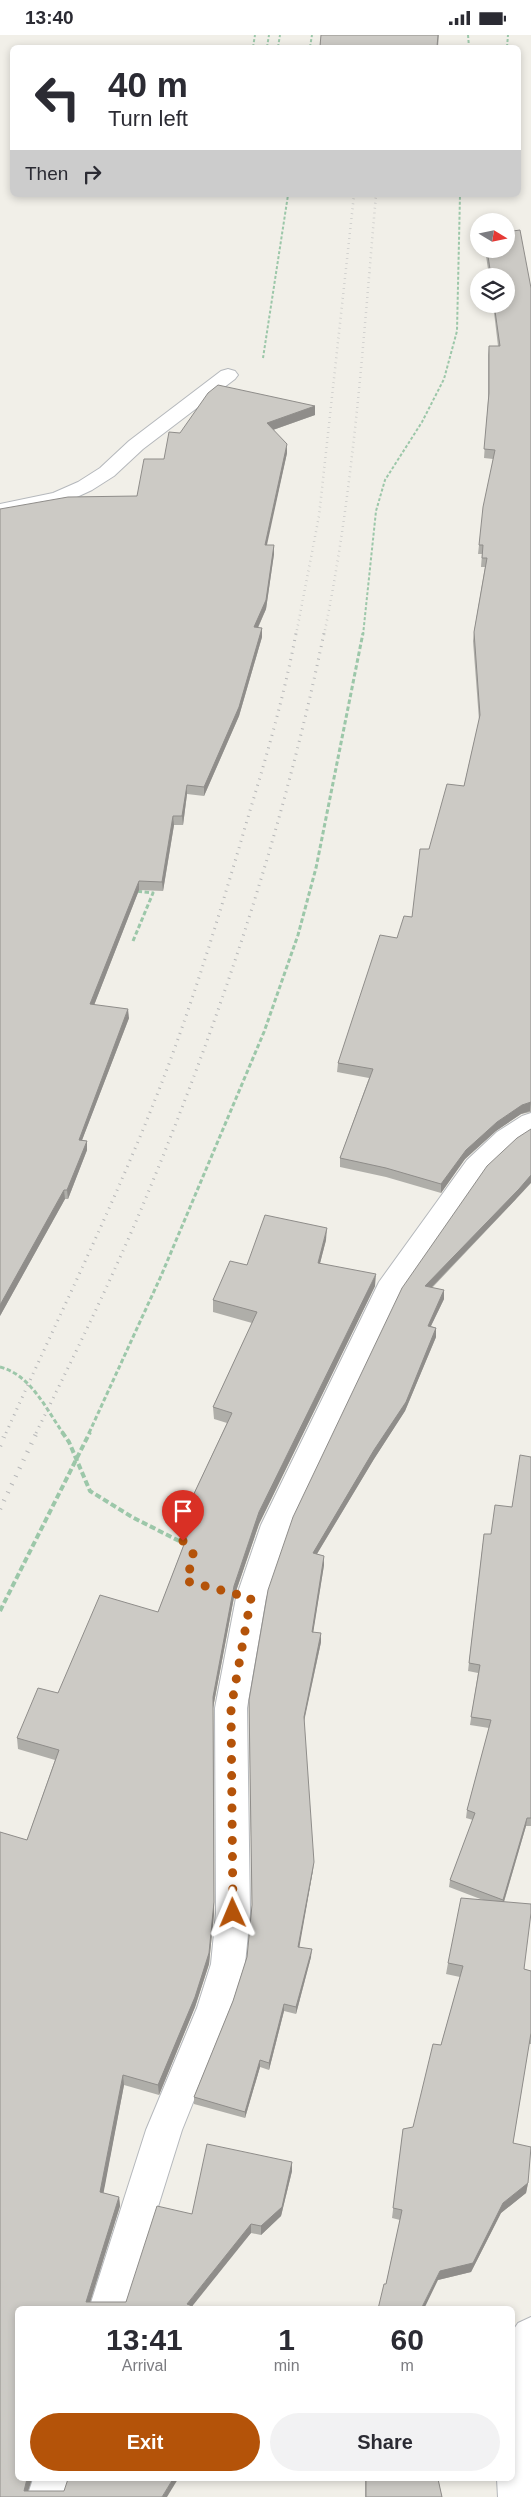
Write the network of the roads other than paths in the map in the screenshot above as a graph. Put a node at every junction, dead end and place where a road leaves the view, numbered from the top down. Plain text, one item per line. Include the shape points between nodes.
1 (228, 375) dead end
2 (0, 510) edge
3 (531, 1123) edge
4 (108, 2306) edge
5 (531, 2336) edge
6 (515, 2363) edge
7 (515, 2460) edge
8 (51, 2481) edge
9 (46, 2497) edge
10 (517, 2497) edge

1 - 2 street via 85,486 59,498
3 - 4 street via 506,1139 476,1167 389,1290 276,1525 251,1598 231,1708 233,1913 228,1964 214,2008 164,2130
5 - 6 street
7 - 10 street
8 - 9 street

